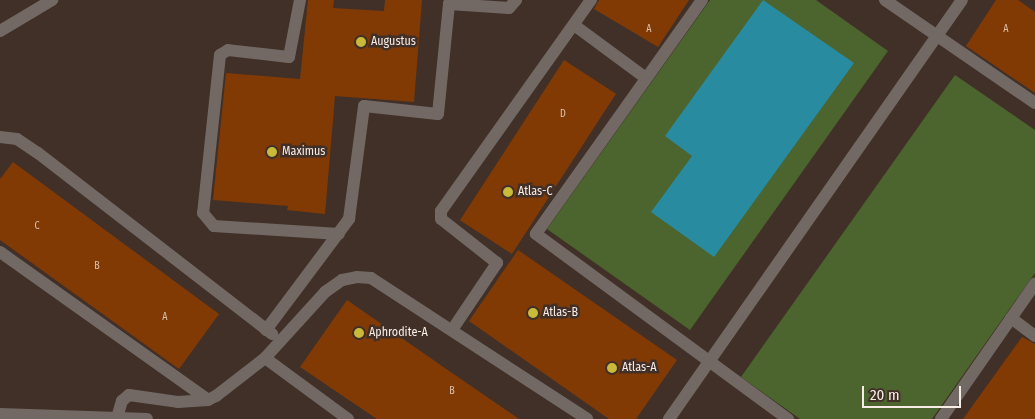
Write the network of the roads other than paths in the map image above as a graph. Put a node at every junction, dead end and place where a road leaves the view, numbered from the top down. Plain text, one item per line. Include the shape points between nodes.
1 (52, 0) edge
2 (300, 0) edge
3 (516, 0) edge
4 (591, 0) edge
5 (702, 0) edge
6 (885, 0) edge
7 (962, 0) edge
8 (574, 25) junction
9 (0, 31) edge
10 (937, 36) junction
11 (646, 78) junction
12 (1035, 103) edge
13 (0, 136) edge
14 (339, 234) junction
15 (0, 252) edge
16 (1035, 284) edge
17 (1011, 318) junction
18 (266, 330) junction
19 (452, 330) junction
20 (1035, 336) edge
21 (280, 341) junction
22 (265, 358) junction
23 (710, 362) junction
24 (208, 400) junction
25 (0, 414) edge
26 (117, 418) junction
27 (147, 419) edge
28 (348, 419) edge
29 (587, 419) edge
30 (669, 419) edge
31 (788, 419) edge
32 (940, 419) edge

1 - 9 street
2 - 14 street via 289,57 228,50 220,56 203,213 214,226
3 - 14 street via 509,8 449,4 438,114 364,106 349,219
4 - 8 street
5 - 11 street
6 - 10 street
7 - 10 street
8 - 11 street
8 - 19 street via 441,211 441,219 497,263
10 - 12 street
10 - 23 street
11 - 23 street via 536,234
13 - 18 street via 17,139 38,153
14 - 18 street
15 - 24 street
16 - 17 street
17 - 20 street
17 - 32 street
18 - 21 street
19 - 21 street via 371,278 356,277 342,280 325,292
19 - 29 street
21 - 22 street
22 - 24 street
22 - 28 street
23 - 30 street
23 - 31 street
24 - 26 street via 178,402 128,395 122,401
25 - 26 street
26 - 27 street

